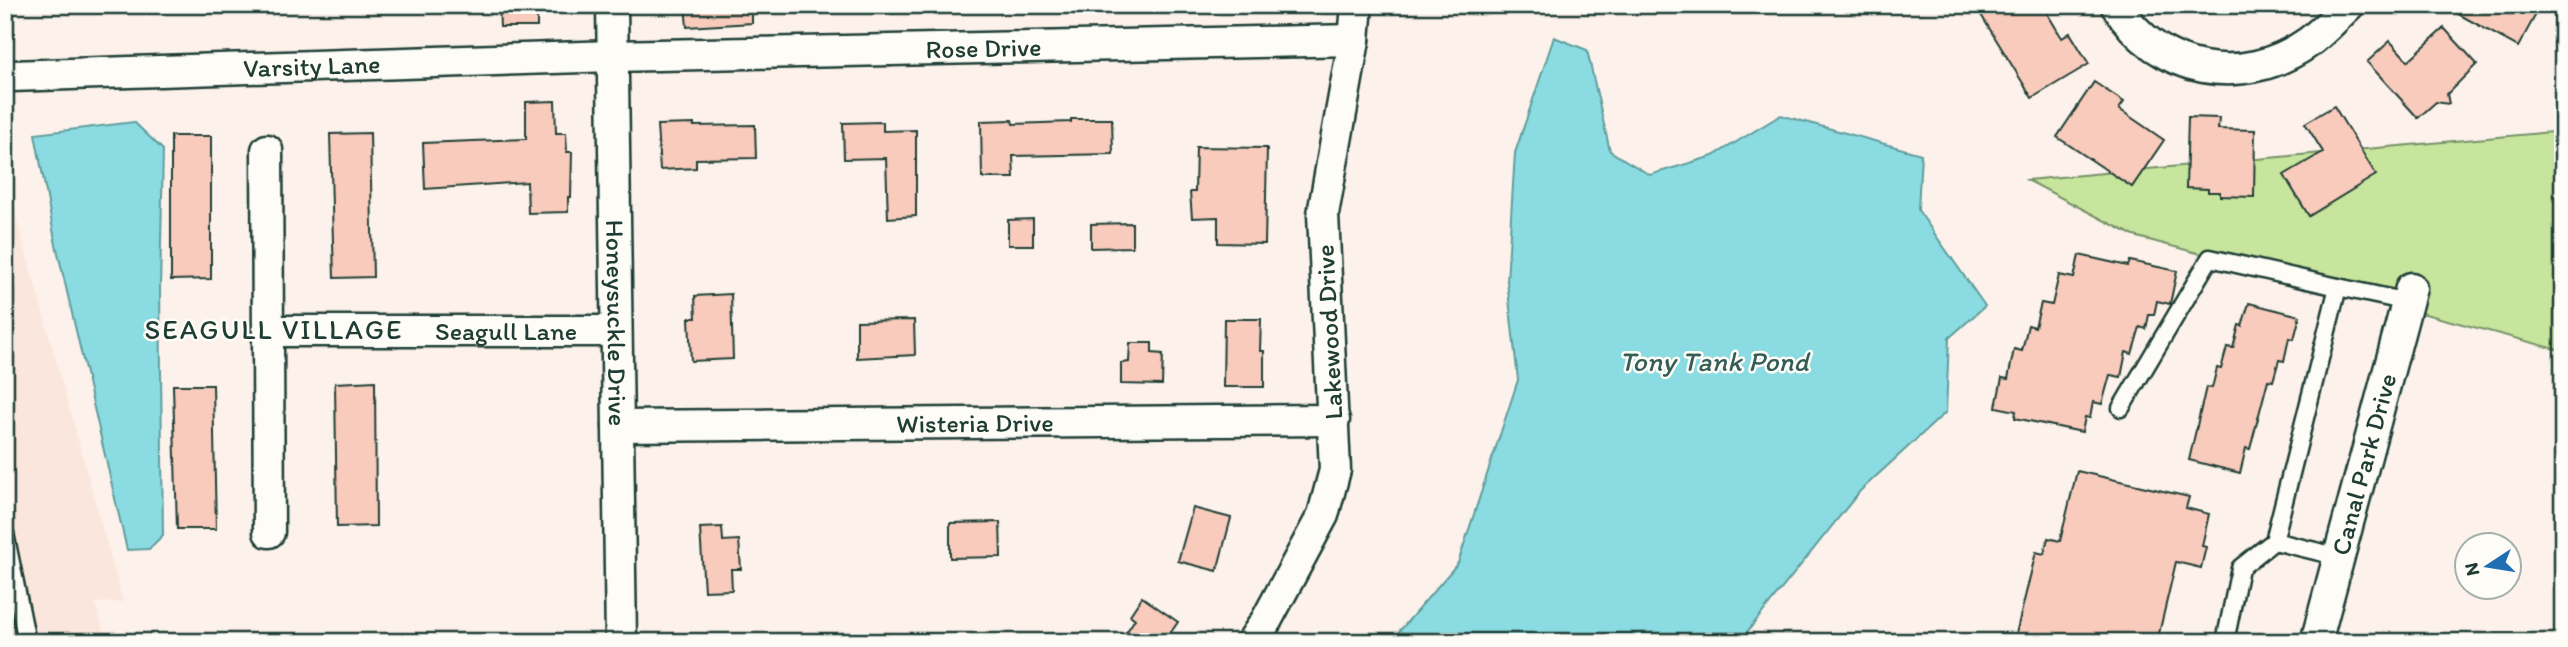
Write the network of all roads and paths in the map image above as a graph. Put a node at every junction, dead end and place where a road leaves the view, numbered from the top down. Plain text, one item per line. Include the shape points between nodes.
1 (611, 5) edge
2 (1357, 5) edge
3 (2116, 5) edge
4 (2349, 5) edge
5 (1354, 40) junction
6 (613, 56) junction
7 (10, 76) dead end
8 (267, 150) dead end
9 (2338, 287) junction
10 (2409, 295) joint
11 (268, 331) junction
12 (616, 331) junction
13 (2121, 408) dead end
14 (1334, 420) junction
15 (618, 426) junction
16 (269, 532) dead end
17 (5, 533) edge
18 (2274, 541) junction
19 (2340, 557) junction
20 (27, 642) edge
21 (621, 642) edge
22 (1252, 642) edge
23 (2225, 642) edge
24 (2316, 642) edge

1 - 6 street, Honeysuckle Drive
2 - 5 street, Lakewood Drive
3 - 4 street via 2134,30 2159,51 2210,69 2261,64 2285,55 2309,42
5 - 6 street, Rose Drive
5 - 14 street, Lakewood Drive via 1323,214
6 - 7 street, Varsity Lane
6 - 12 street, Honeysuckle Drive
8 - 11 street
9 - 10 lane
9 - 13 lane via 2210,258
9 - 18 lane
10 - 19 street, Canal Park Drive
11 - 12 street, Seagull Lane
11 - 16 street
12 - 15 street, Honeysuckle Drive
14 - 15 street, Wisteria Drive
14 - 22 street, Lakewood Drive via 1335,470 1323,515
15 - 21 street, Honeysuckle Drive
17 - 20 lane
18 - 19 lane
18 - 23 lane via 2240,568
19 - 24 street, Canal Park Drive

